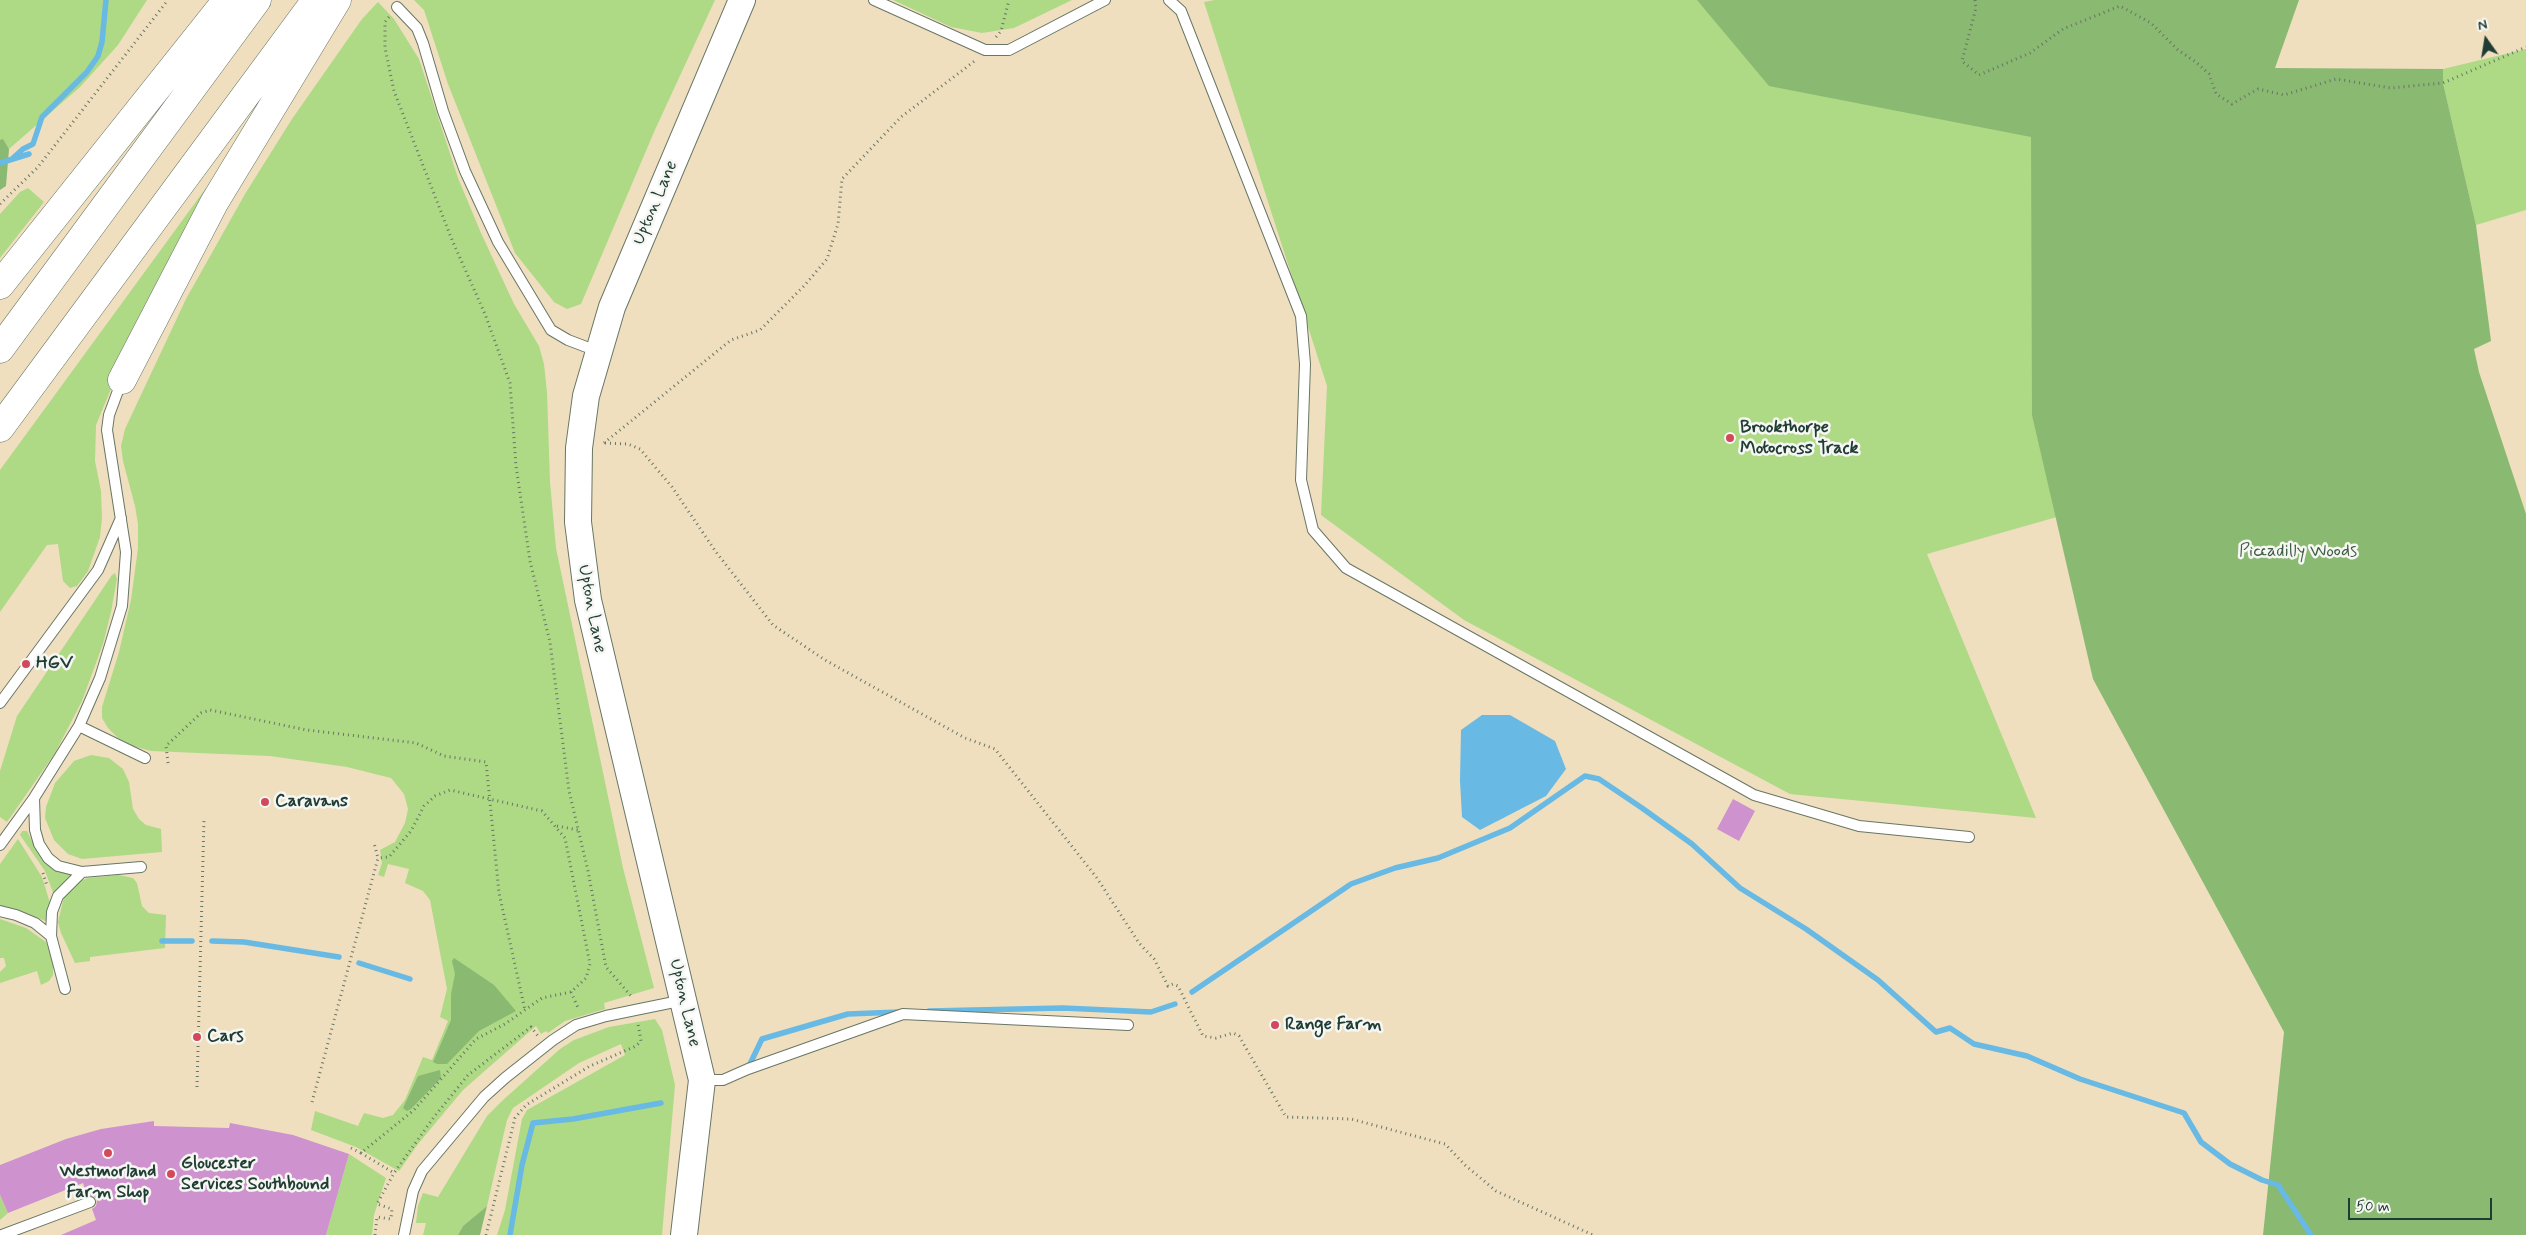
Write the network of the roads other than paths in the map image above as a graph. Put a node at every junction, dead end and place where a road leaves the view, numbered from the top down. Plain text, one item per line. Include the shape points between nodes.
1 (227, 0) edge
2 (257, 0) edge
3 (316, 0) edge
4 (337, 0) edge
5 (742, 0) edge
6 (874, 0) edge
7 (1105, 0) edge
8 (1169, 0) edge
9 (397, 7) road end
10 (0, 285) edge
11 (0, 349) edge
12 (598, 351) junction
13 (122, 380) joint
14 (0, 428) edge
15 (121, 518) junction
16 (0, 703) edge
17 (79, 726) junction
18 (145, 758) dead end
19 (34, 798) junction
20 (1970, 837) dead end
21 (0, 846) edge
22 (141, 867) dead end
23 (82, 872) junction
24 (0, 911) edge
25 (51, 936) junction
26 (65, 989) dead end
27 (685, 1000) junction
28 (1128, 1025) dead end
29 (702, 1080) junction
30 (90, 1202) dead end
31 (2, 1235) edge
32 (404, 1235) edge
33 (684, 1235) edge

1 - 10 highway
2 - 11 highway
3 - 14 highway
4 - 13 highway via 214,203
5 - 12 street, Upton Lane via 612,307
6 - 7 lane via 985,50 1009,50
8 - 20 lane via 1181,11 1301,316 1305,364 1301,480 1314,530 1346,568 1754,795 1858,826
9 - 12 lane via 417,28 465,172 498,242 551,330
12 - 27 street, Upton Lane via 586,396 578,448 578,522 588,600
13 - 15 lane via 107,430
15 - 16 lane via 98,570
15 - 17 lane via 126,552 122,606 100,678
17 - 18 lane
17 - 19 lane
19 - 21 lane
19 - 23 lane via 35,830 48,858 58,866
22 - 23 lane
23 - 25 lane via 58,896 52,912
24 - 25 lane via 35,923
25 - 26 lane
27 - 29 street, Upton Lane
27 - 32 lane via 584,1022 560,1035 505,1078 422,1171 413,1191
28 - 29 lane via 903,1014 723,1080
29 - 33 street, Upton Lane
30 - 31 lane

